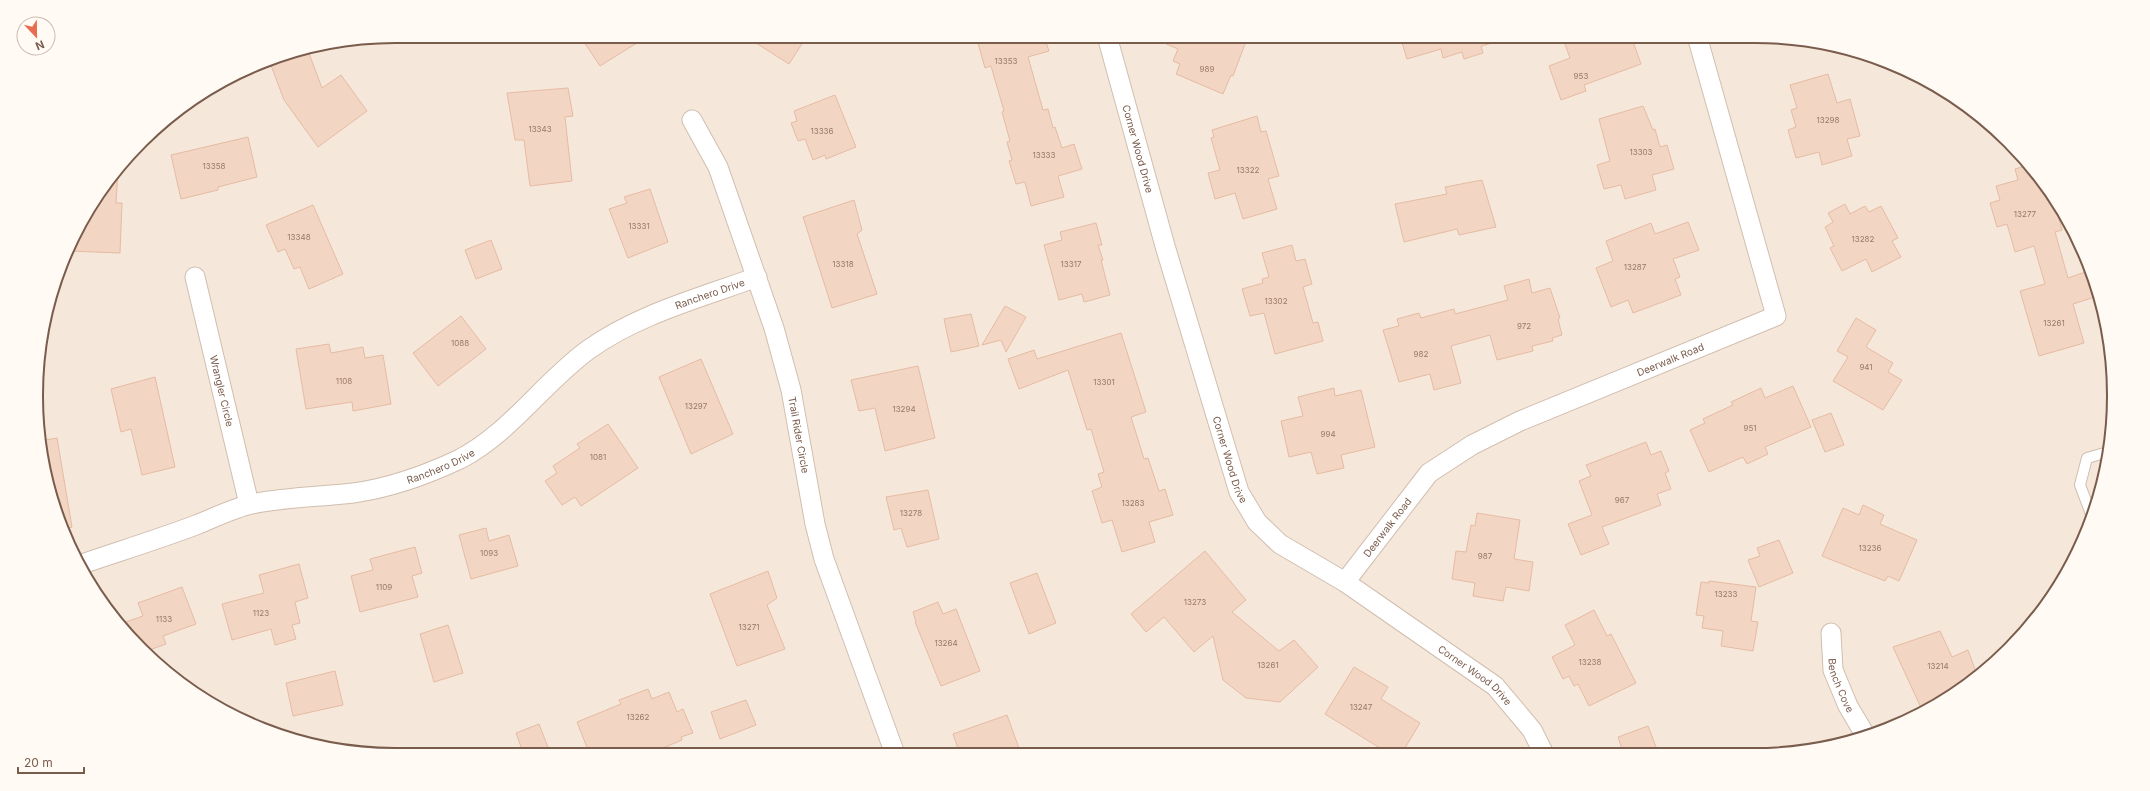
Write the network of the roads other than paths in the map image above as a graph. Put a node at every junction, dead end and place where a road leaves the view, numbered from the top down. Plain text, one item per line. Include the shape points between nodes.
1 (1109, 43) edge
2 (1699, 43) edge
3 (692, 120) dead end
4 (195, 277) dead end
5 (757, 277) junction
6 (2102, 454) edge
7 (249, 504) junction
8 (2089, 507) edge
9 (85, 563) edge
10 (1345, 582) junction
11 (1831, 633) dead end
12 (1863, 731) edge
13 (893, 748) edge
14 (1541, 748) edge

1 - 10 street, Corner Wood Drive via 1165,246 1239,492 1257,522 1280,544
2 - 10 street, Deerwalk Road via 1776,316 1520,421 1472,445 1429,473
3 - 5 street, Trail Rider Circle via 718,167
4 - 7 street, Wrangler Circle
5 - 7 street, Ranchero Drive via 661,311 627,327 589,350 558,375 494,436 462,458 428,474 354,492
5 - 13 street, Trail Rider Circle via 791,390 815,524 824,559
6 - 8 lane via 2087,458 2080,485
7 - 9 street, Ranchero Drive via 195,526
10 - 14 street, Corner Wood Drive via 1495,686 1532,730
11 - 12 street, Bench Cove via 1833,670 1848,706

